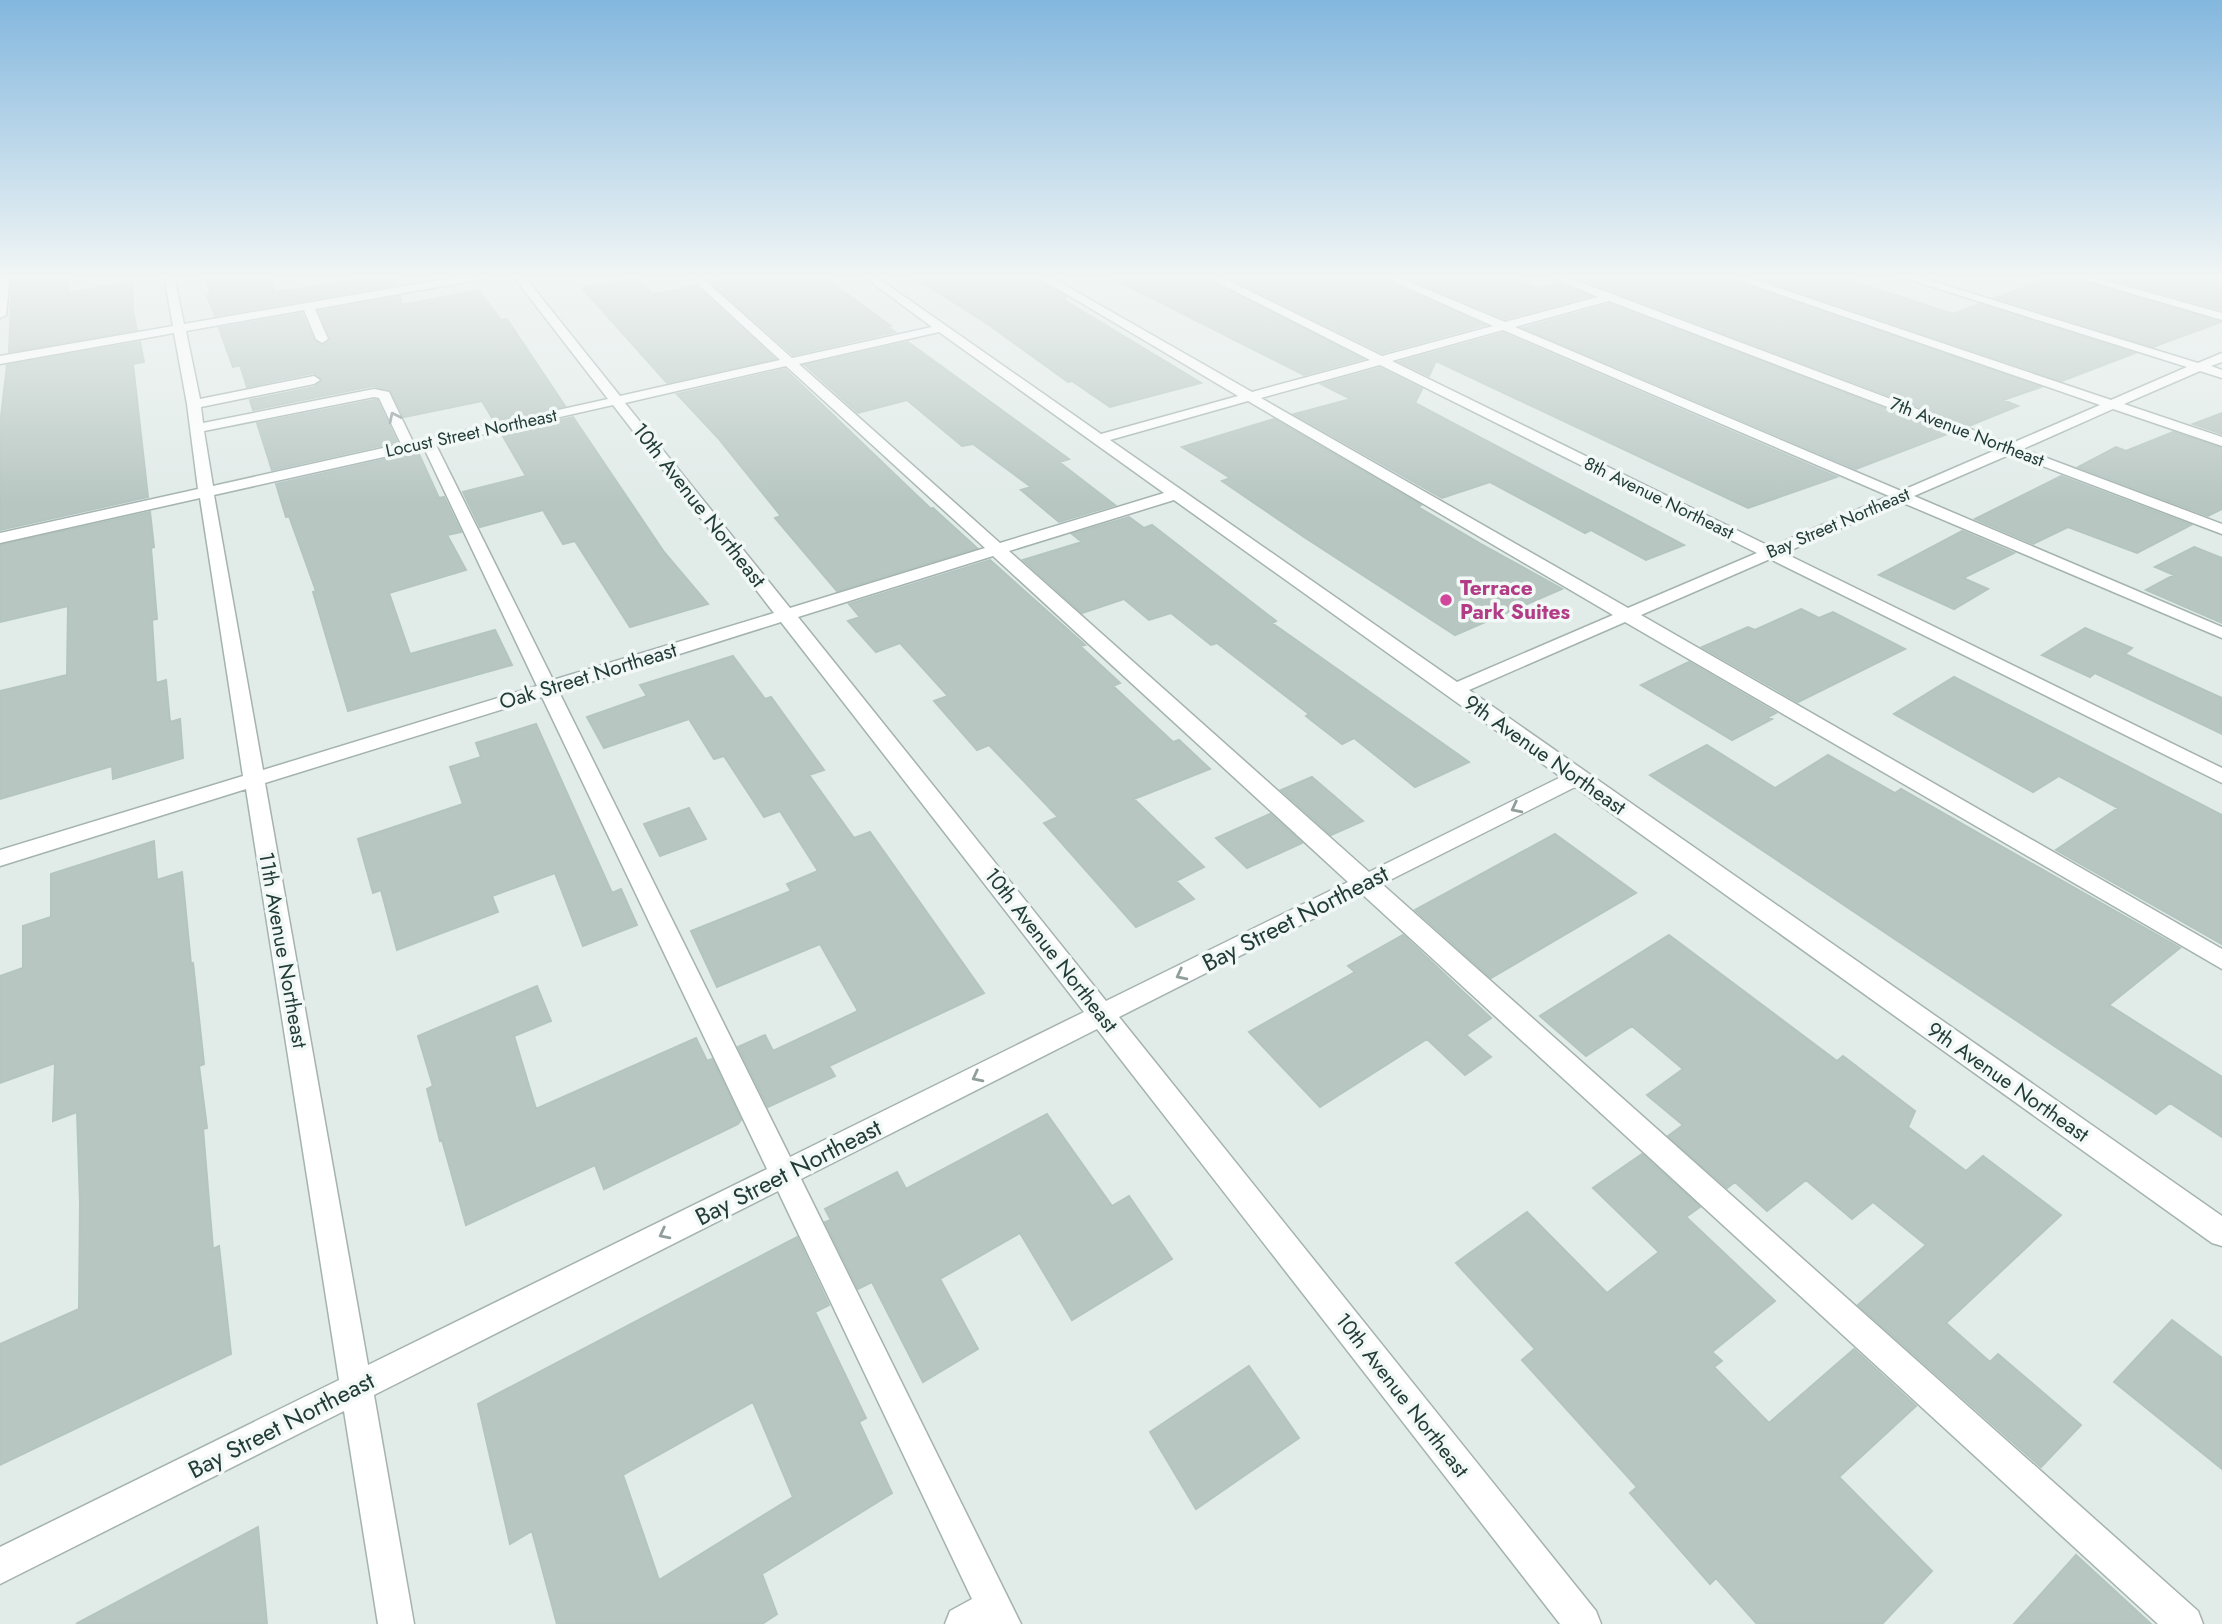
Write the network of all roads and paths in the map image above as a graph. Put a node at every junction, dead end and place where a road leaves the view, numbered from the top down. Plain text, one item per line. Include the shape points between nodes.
1 (47, 352) edge
2 (183, 352) edge
3 (577, 352) edge
4 (779, 352) edge
5 (836, 352) edge
6 (975, 352) edge
7 (1172, 352) edge
8 (1364, 352) edge
9 (1410, 352) edge
10 (1563, 352) edge
11 (1754, 352) edge
12 (1957, 352) edge
13 (2150, 352) edge
14 (2222, 357) edge
15 (0, 360) edge
16 (1381, 360) junction
17 (790, 362) junction
18 (2199, 367) junction
19 (2222, 374) edge
20 (314, 380) dead end
21 (1250, 397) junction
22 (616, 401) junction
23 (194, 404) junction
24 (2112, 404) junction
25 (197, 428) junction
26 (1098, 439) junction
27 (2222, 442) edge
28 (419, 445) junction
29 (2010, 449) junction
30 (206, 492) junction
31 (1177, 494) junction
32 (1901, 496) junction
33 (2222, 529) edge
34 (0, 538) edge
35 (997, 550) junction
36 (1770, 553) junction
37 (786, 615) junction
38 (1626, 615) junction
39 (2222, 633) edge
40 (548, 689) junction
41 (1454, 690) junction
42 (2222, 776) edge
43 (1577, 777) junction
44 (254, 779) junction
45 (0, 858) edge
46 (1366, 883) junction
47 (2222, 960) edge
48 (1102, 1015) junction
49 (784, 1174) junction
50 (2222, 1233) edge
51 (357, 1387) junction
52 (0, 1566) edge
53 (998, 1615) edge
54 (396, 1624) edge
55 (963, 1624) edge
56 (1583, 1624) edge
57 (2185, 1624) edge

1 - 15 street
2 - 23 street, 11th Avenue Northeast
3 - 22 street, 10th Avenue Northeast
4 - 17 street
5 - 17 street, Locust Street Northeast
6 - 26 street, 9th Avenue Northeast
7 - 21 street
8 - 16 street, 8th Avenue Northeast
9 - 16 street
10 - 32 street
11 - 29 street, 7th Avenue Northeast
12 - 24 street
13 - 18 street
14 - 18 street, Bay Street Northeast
16 - 21 street
16 - 36 street, 8th Avenue Northeast
17 - 22 street, Locust Street Northeast
17 - 35 street
18 - 19 street
18 - 24 street, Bay Street Northeast
20 - 23 street
21 - 26 street
21 - 38 street
22 - 28 street, Locust Street Northeast
22 - 37 street, 10th Avenue Northeast
23 - 25 street, 11th Avenue Northeast
24 - 27 street
24 - 29 street, Bay Street Northeast
28 -> 25 street via 384,395 374,393
25 - 30 street, 11th Avenue Northeast
26 - 31 street, 9th Avenue Northeast
28 - 30 street, Locust Street Northeast
28 - 40 street
29 - 32 street, Bay Street Northeast
29 - 33 street, 7th Avenue Northeast
30 - 34 street, Locust Street Northeast
30 - 44 street, 11th Avenue Northeast
31 - 35 street, Oak Street Northeast
31 - 41 street, 9th Avenue Northeast
32 - 36 street, Bay Street Northeast
32 - 39 street
35 - 37 street, Oak Street Northeast
35 - 46 street
36 - 38 street, Bay Street Northeast
36 - 42 street, 8th Avenue Northeast
37 - 40 street, Oak Street Northeast
37 - 48 street, 10th Avenue Northeast
38 - 41 street, Bay Street Northeast
38 - 47 street
40 - 44 street, Oak Street Northeast
40 - 49 street
41 - 43 street, 9th Avenue Northeast
43 -> 46 street, Bay Street Northeast
43 - 50 street, 9th Avenue Northeast
44 - 45 street, Oak Street Northeast
44 - 51 street, 11th Avenue Northeast
46 -> 48 street, Bay Street Northeast
46 - 57 street
48 -> 49 street, Bay Street Northeast
48 - 56 street, 10th Avenue Northeast
49 -> 51 street, Bay Street Northeast
49 - 53 street
51 - 52 street, Bay Street Northeast
51 - 54 street, 11th Avenue Northeast
53 - 55 street

